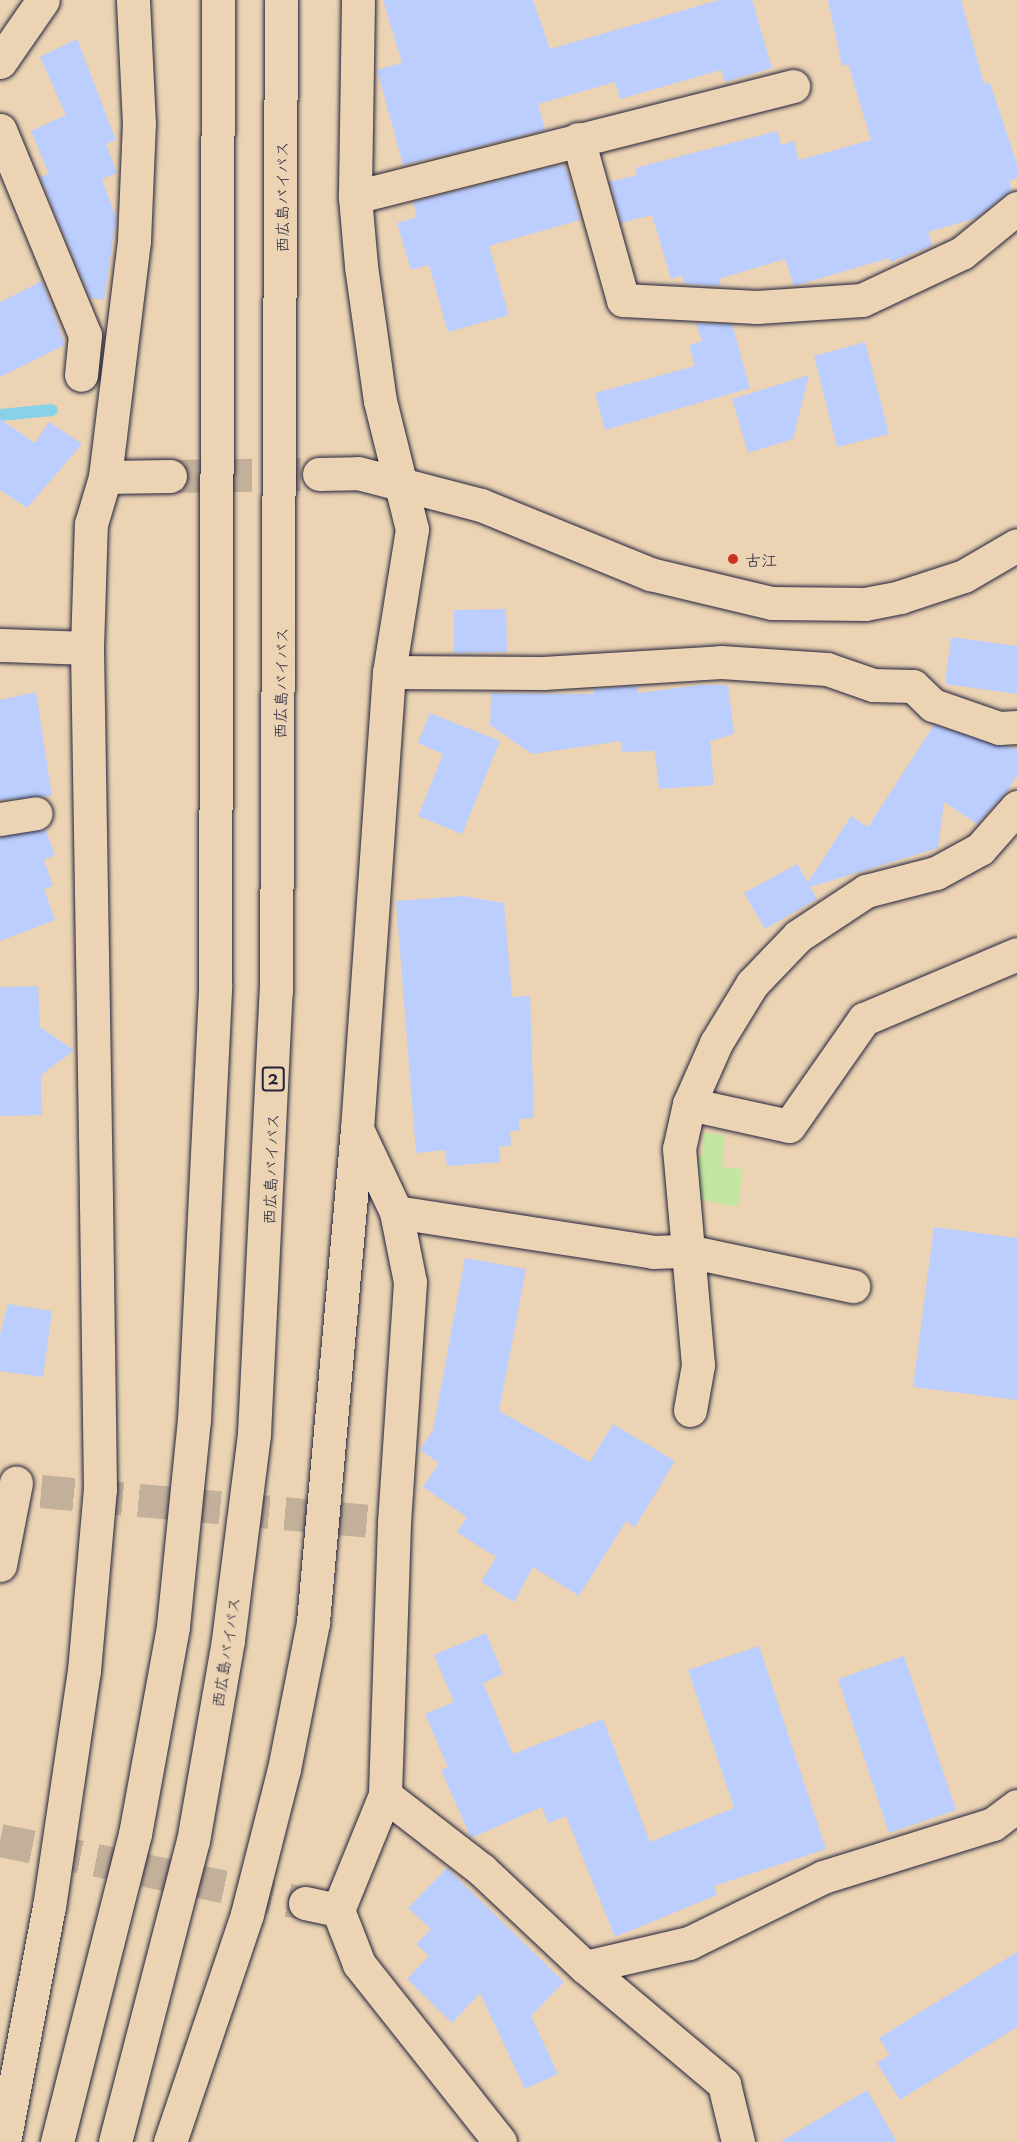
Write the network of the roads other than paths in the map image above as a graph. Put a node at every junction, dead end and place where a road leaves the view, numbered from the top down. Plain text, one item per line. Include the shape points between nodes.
1 (43, 0) edge
2 (133, 0) edge
3 (218, 0) edge
4 (281, 0) edge
5 (358, 0) edge
6 (0, 62) edge
7 (793, 86) dead end
8 (0, 130) edge
9 (578, 139) junction
10 (355, 197) junction
11 (1017, 208) edge
12 (81, 375) dead end
13 (319, 474) tunnel mouth
14 (170, 476) tunnel mouth
15 (105, 477) junction
16 (400, 485) junction
17 (1017, 545) edge
18 (0, 645) edge
19 (87, 648) junction
20 (389, 672) junction
21 (1017, 727) edge
22 (1017, 807) edge
23 (36, 813) dead end
24 (0, 819) edge
25 (1017, 954) edge
26 (689, 1104) junction
27 (357, 1129) junction
28 (396, 1212) junction
29 (688, 1251) junction
30 (853, 1286) dead end
31 (690, 1410) dead end
32 (19, 1483) edge
33 (0, 1565) edge
34 (385, 1795) junction
35 (1017, 1806) edge
36 (305, 1903) tunnel mouth
37 (338, 1910) junction
38 (585, 1967) junction
39 (4, 2142) edge
40 (57, 2142) edge
41 (115, 2142) edge
42 (170, 2142) edge
43 (500, 2142) edge
44 (738, 2142) edge

1 - 6 main road
2 - 15 main road via 139,124 134,241
3 - 40 main road via 215,987 195,1420 173,1626 135,1834
4 - 41 main road, 西広島バイパス / 2 via 276,991 254,1434 228,1640 193,1841
5 - 10 main road
7 - 9 main road
8 - 12 main road via 85,335
9 - 10 main road
9 - 11 main road via 623,300 758,307 862,300 962,253
10 - 16 main road via 381,401
13 - 16 main road via 358,473
14 - 15 main road
15 - 19 main road via 91,524
16 - 17 main road via 481,505 650,574 771,603 865,604 900,597 964,576
16 - 20 main road via 412,529
18 - 19 main road
19 - 39 main road via 100,1478 84,1671 49,1907
20 - 21 main road via 543,673 721,662 827,669 873,685 913,686 933,705 999,728
20 - 27 main road
22 - 26 main road via 980,849 936,873 866,891 798,936 752,984 716,1043
23 - 24 main road
25 - 26 main road via 864,1019 789,1126
26 - 29 main road via 679,1149
27 - 28 main road
27 - 42 main road via 313,1622 285,1769 247,1914
28 - 29 main road via 653,1252
28 - 34 main road via 410,1282 382,1522
29 - 30 main road
29 - 31 main road via 698,1365
32 - 33 main road
34 - 37 main road
34 - 38 main road via 482,1870
35 - 38 main road via 993,1824 823,1877 689,1943
36 - 37 main road
37 - 43 main road via 359,1964
38 - 44 main road via 724,2084

